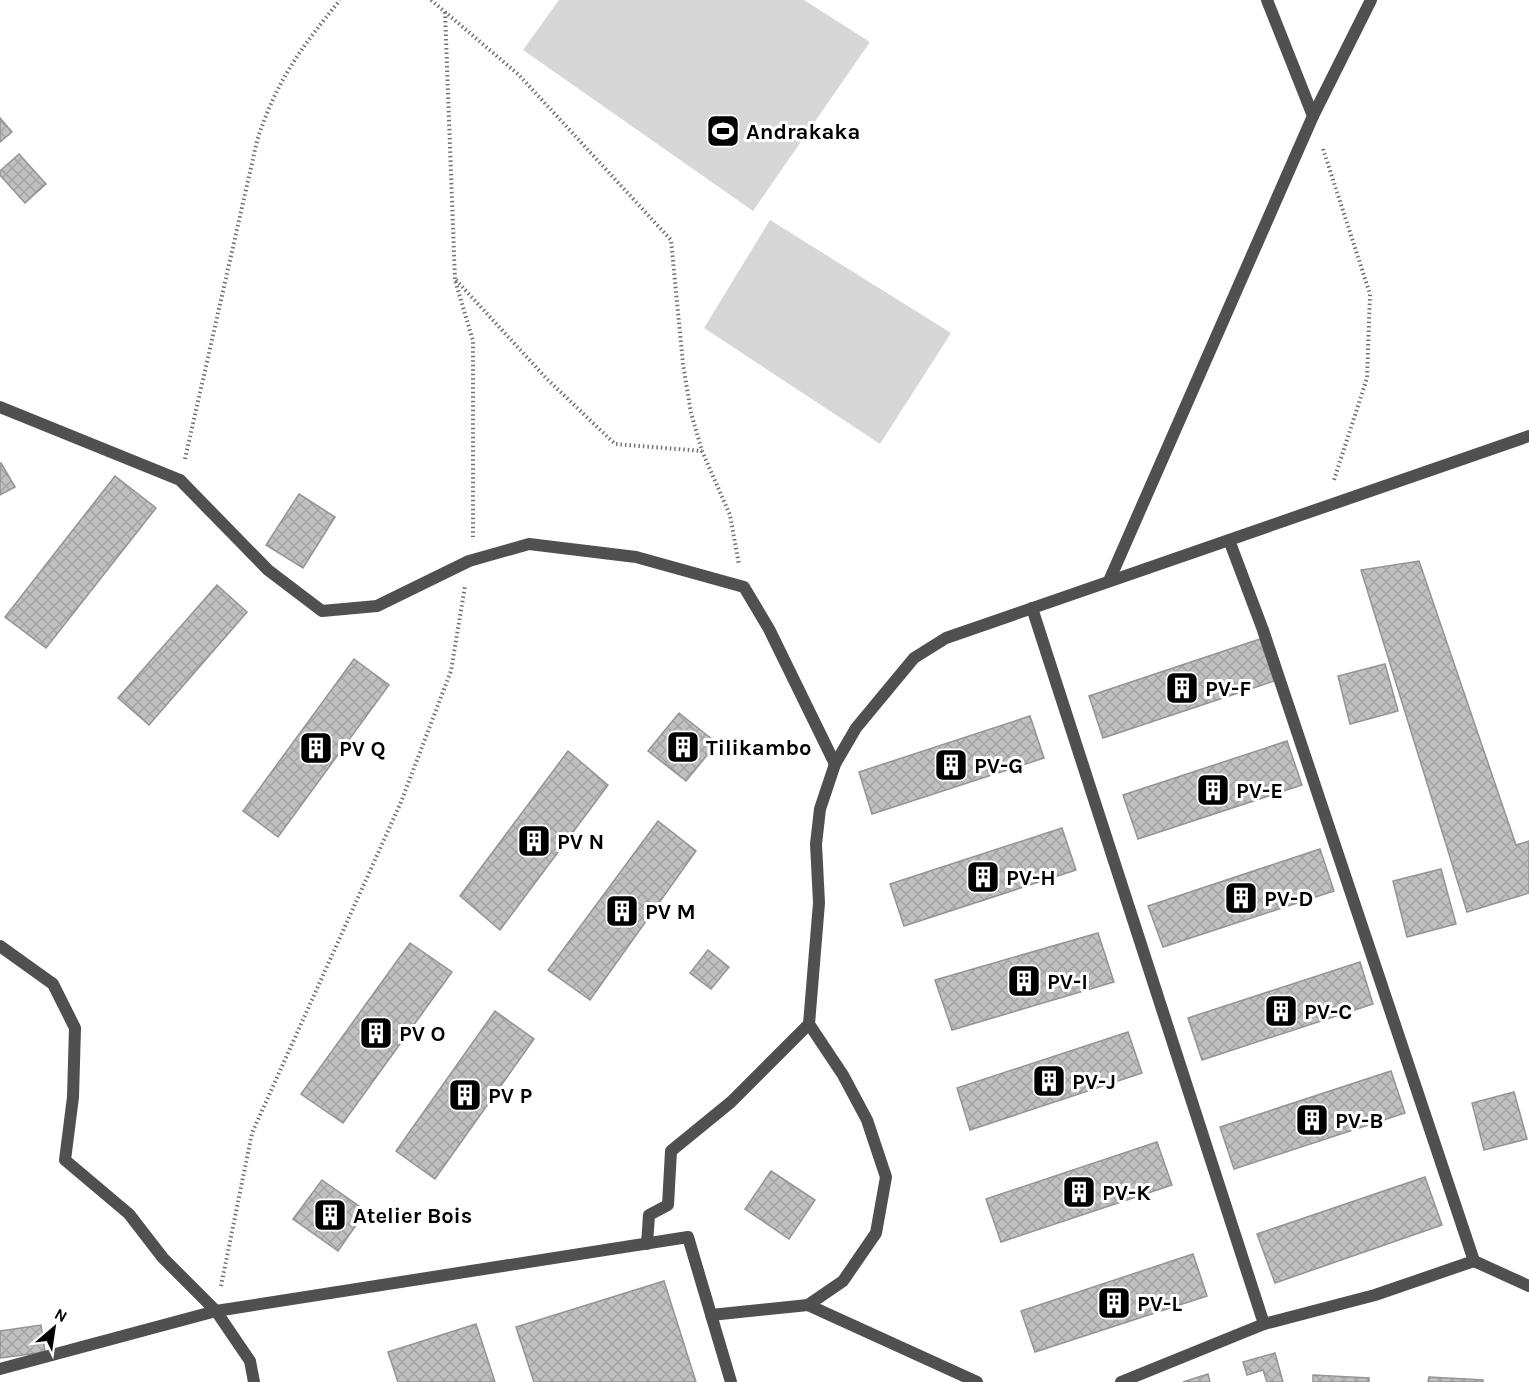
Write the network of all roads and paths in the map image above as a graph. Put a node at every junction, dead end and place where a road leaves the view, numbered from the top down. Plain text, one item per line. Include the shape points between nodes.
1 (340, 0) edge
2 (431, 0) edge
3 (1267, 0) edge
4 (1371, 0) edge
5 (446, 12) junction
6 (1312, 116) junction
7 (455, 280) junction
8 (0, 407) edge
9 (1529, 436) edge
10 (702, 451) junction
11 (180, 480) junction
12 (1326, 506) junction
13 (1229, 540) junction
14 (469, 561) junction
15 (1109, 581) junction
16 (744, 587) junction
17 (1032, 608) junction
18 (835, 764) junction
19 (0, 946) edge
20 (808, 1024) junction
21 (646, 1244) junction
22 (1474, 1261) junction
23 (1529, 1286) edge
24 (808, 1305) junction
25 (216, 1311) junction
26 (711, 1315) junction
27 (1264, 1324) junction
28 (0, 1369) edge
29 (254, 1382) edge
30 (731, 1382) edge
31 (976, 1382) edge
32 (1121, 1382) edge

1 - 11 path via 295,56 269,102
2 - 5 path
3 - 6 street
4 - 6 street
5 - 7 path
5 - 10 path via 519,75 671,240 683,364
6 - 12 path via 1370,294 1367,378
6 - 15 street
7 - 10 path via 547,380 615,444
7 - 14 path via 473,341 473,533
8 - 11 street
9 - 12 street
10 - 16 path via 730,515
11 - 14 street via 268,570 322,610 377,606
12 - 13 street
13 - 15 street
13 - 22 street via 1263,630
14 - 16 street via 530,544 636,557
14 - 25 path via 451,671 401,802 252,1133
15 - 17 street
16 - 18 street via 769,629
17 - 18 street via 946,638 914,658 856,728
17 - 27 street
18 - 20 street via 820,809 816,844 819,903
19 - 25 street via 52,984 75,1028 73,1097 65,1160 129,1214 163,1258
20 - 21 street via 731,1102 671,1151 668,1205 649,1215
20 - 24 street via 843,1075 867,1120 886,1177 876,1233 843,1281
21 - 25 street
21 - 26 street via 688,1237
22 - 23 street
22 - 27 street via 1376,1294
24 - 26 street
24 - 31 street
25 - 28 street
25 - 29 street via 250,1361
26 - 30 street
27 - 32 street

